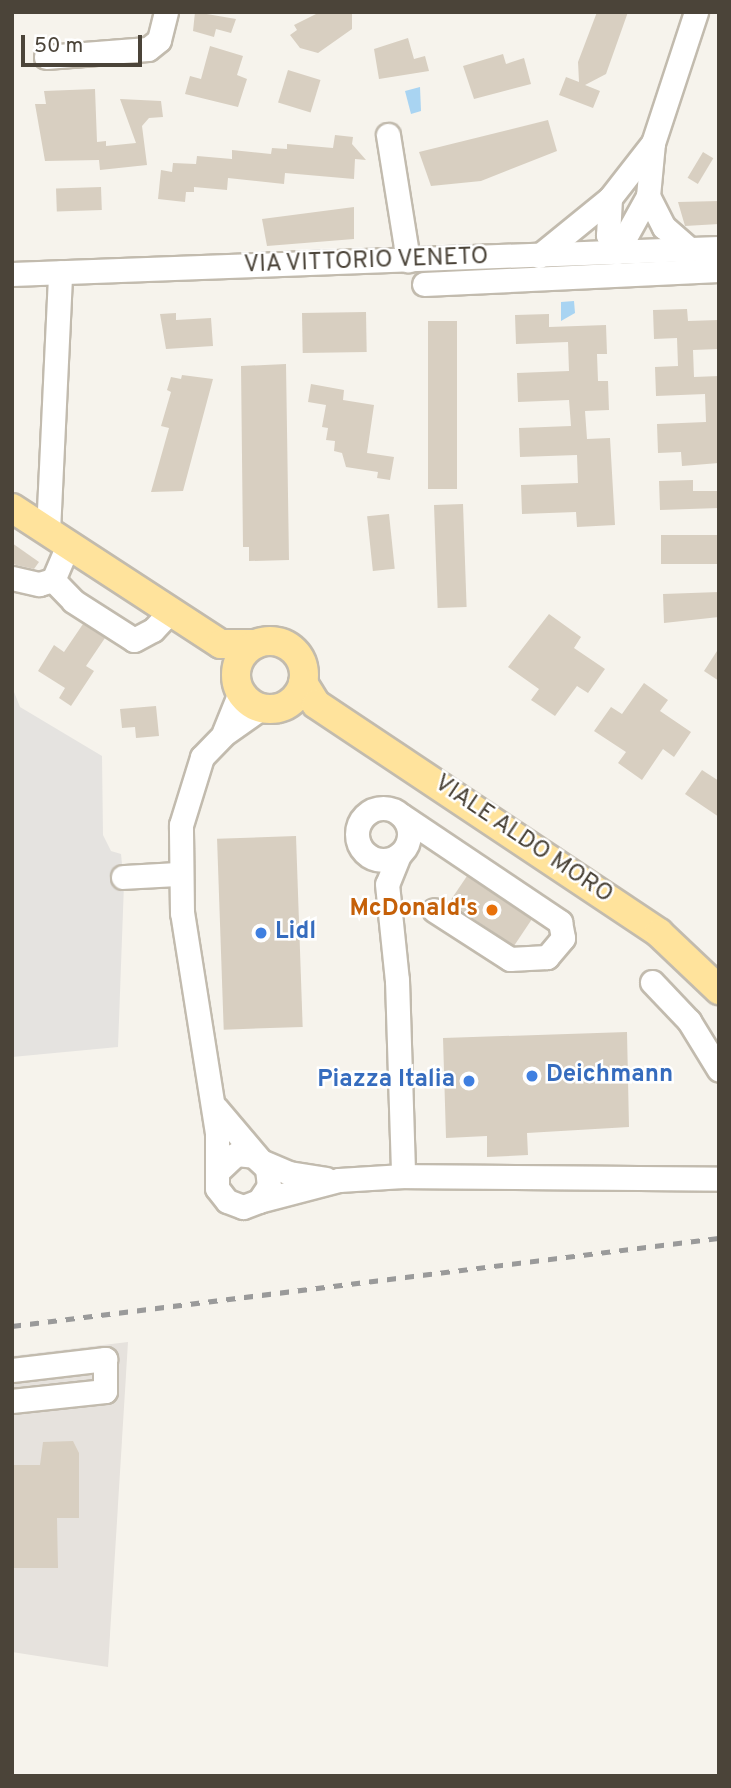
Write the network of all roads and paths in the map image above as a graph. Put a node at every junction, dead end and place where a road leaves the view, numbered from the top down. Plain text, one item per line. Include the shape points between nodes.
1 (166, 12) edge
2 (696, 12) edge
3 (46, 57) dead end
4 (388, 135) dead end
5 (653, 143) junction
6 (648, 196) junction
7 (610, 198) junction
8 (719, 248) edge
9 (689, 249) junction
10 (617, 252) junction
11 (539, 256) junction
12 (408, 260) junction
13 (719, 270) edge
14 (60, 272) junction
15 (12, 274) edge
16 (424, 284) dead end
17 (12, 508) edge
18 (58, 538) junction
19 (12, 578) edge
20 (53, 580) junction
21 (171, 611) junction
22 (222, 643) junction
23 (254, 644) junction
24 (236, 679) junction
25 (304, 696) junction
26 (261, 708) junction
27 (223, 735) junction
28 (401, 815) junction
29 (399, 855) junction
30 (369, 857) junction
31 (178, 874) junction
32 (123, 877) dead end
33 (387, 884) junction
34 (434, 910) dead end
35 (652, 982) dead end
36 (719, 990) edge
37 (719, 1070) edge
38 (210, 1099) junction
39 (261, 1161) junction
40 (218, 1171) junction
41 (403, 1176) junction
42 (719, 1179) edge
43 (339, 1181) junction
44 (259, 1201) junction
45 (12, 1370) edge
46 (12, 1401) edge

1 - 3 street via 159,40 148,49
2 - 5 street
4 - 12 street
5 - 6 street
5 - 7 street
6 - 9 street via 664,227
6 - 10 street
7 - 10 street via 608,235
7 - 11 street
8 - 9 street, VIA VITTORIO VENETO
9 - 10 street, VIA VITTORIO VENETO
10 - 11 street, VIA VITTORIO VENETO
11 - 12 street, VIA VITTORIO VENETO
12 - 14 street, VIA VITTORIO VENETO
13 - 16 street
14 - 15 street, VIA VITTORIO VENETO
14 - 18 street
17 - 18 main road
18 - 20 street
18 - 21 main road
19 - 20 street via 38,584
20 - 21 street via 74,601 134,640 153,630
21 - 22 main road
22 - 23 main road
22 - 24 main road
23 - 24 main road via 245,652
23 - 25 main road via 266,641 288,646 302,662
24 - 26 main road via 242,695
24 - 27 street via 238,698
25 - 26 main road
25 - 36 main road, VIALE ALDO MORO via 659,933
26 - 27 street
27 - 31 street via 202,757 193,779 181,825
28 - 29 street via 409,831
28 - 30 street via 385,807 362,817 357,842
28 - 34 street via 561,922 564,938 547,957 510,959
29 - 30 street via 382,861
29 - 33 street
30 - 33 street
31 - 32 street
31 - 38 street
33 - 41 street via 397,980
35 - 37 street via 689,1021
38 - 39 street
38 - 40 street
39 - 40 street via 236,1154
39 - 43 street via 289,1173
39 - 44 street via 269,1186
40 - 44 street via 217,1188 227,1201 243,1207
41 - 42 street
41 - 43 street
43 - 44 street
45 - 46 street via 104,1359 105,1391

